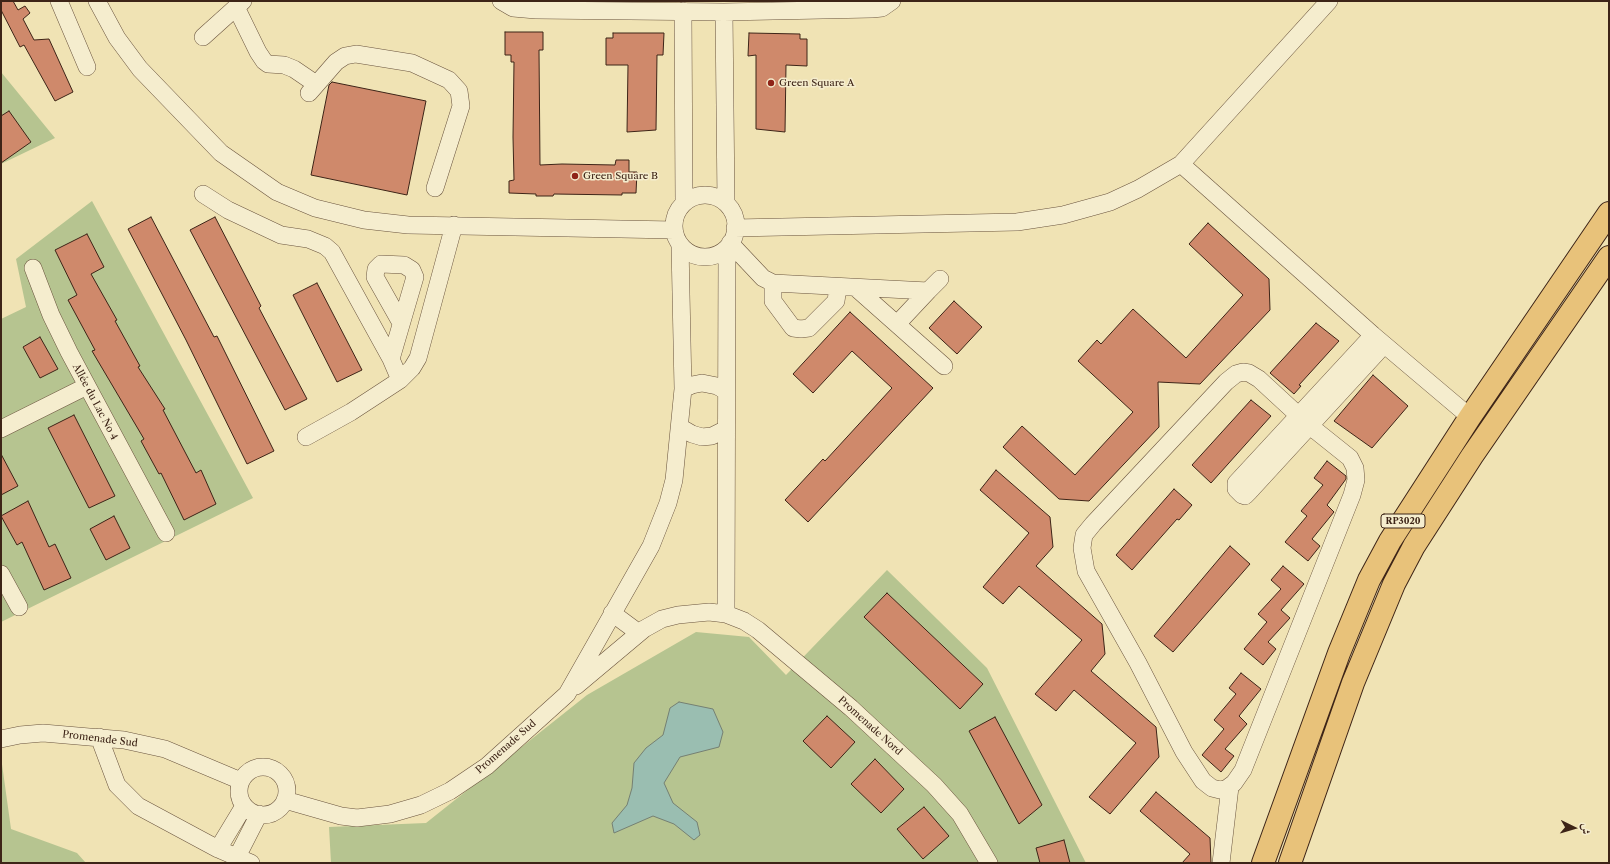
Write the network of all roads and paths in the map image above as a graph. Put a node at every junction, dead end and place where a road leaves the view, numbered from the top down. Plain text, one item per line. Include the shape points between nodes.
1 (59, 1) edge
2 (97, 1) edge
3 (502, 1) edge
4 (892, 1) edge
5 (1329, 1) edge
6 (239, 4) edge
7 (682, 11) junction
8 (724, 12) junction
9 (203, 37) dead end
10 (87, 67) dead end
11 (1181, 164) junction
12 (435, 188) dead end
13 (203, 194) dead end
14 (684, 203) junction
15 (726, 203) junction
16 (1609, 213) edge
17 (454, 225) junction
18 (677, 237) junction
19 (731, 240) junction
20 (1609, 257) edge
21 (33, 268) dead end
22 (773, 283) junction
23 (838, 287) junction
24 (856, 288) junction
25 (401, 323) dead end
26 (898, 323) junction
27 (1378, 340) junction
28 (391, 360) junction
29 (944, 366) dead end
30 (400, 380) junction
31 (86, 386) junction
32 (683, 390) junction
33 (726, 391) junction
34 (1470, 417) junction
35 (1304, 421) junction
36 (680, 427) junction
37 (1, 429) edge
38 (726, 429) junction
39 (306, 437) dead end
40 (166, 533) dead end
41 (1, 574) edge
42 (18, 607) dead end
43 (612, 614) junction
44 (726, 614) junction
45 (639, 633) junction
46 (567, 694) junction
47 (99, 737) junction
48 (1, 739) edge
49 (241, 781) junction
50 (1230, 787) junction
51 (285, 800) junction
52 (244, 806) junction
53 (259, 814) junction
54 (218, 849) junction
55 (244, 860) edge
56 (989, 863) edge
57 (1221, 863) edge
58 (1263, 863) edge
59 (1290, 863) edge

1 - 10 street
2 - 17 street via 126,51 179,111 221,153 277,192 315,208 364,220 408,225
3 - 7 street via 513,8 536,10
4 - 8 street via 882,8 872,9
5 - 11 street
6 - 9 street
6 - 12 street via 264,61 294,69 312,88 336,62 345,56 356,54 412,63 455,84 462,98 462,106
7 - 8 street
7 - 14 street
8 - 15 street
11 - 19 street via 1110,202 1083,211 1038,219
11 - 27 street
13 - 28 street via 228,210 281,235 308,239 329,249 339,262
14 - 15 street via 694,196 705,194
14 - 18 street via 676,212
15 - 19 street via 734,217
16 - 34 highway, RP3020
17 - 18 street
17 - 30 street via 418,358
18 - 19 street via 687,252 702,257 713,256
18 - 32 street
19 - 22 street via 763,278
19 - 33 street
20 - 59 highway, RP3020 via 1472,456 1425,527 1405,563 1353,683
21 - 31 street, Allée du Lac No 4 via 51,315
22 - 23 street
22 - 23 street via 773,301 793,328 801,329 809,328 836,301
23 - 24 street
24 - 26 street
24 - 26 street via 934,285
25 - 28 street
26 - 29 street
27 - 34 street
27 - 35 street
28 - 30 street
30 - 39 street
31 - 37 street
31 - 40 street, Allée du Lac No 4
32 - 33 street via 702,383
32 - 36 street
33 - 38 street
34 - 58 highway, RP3020 via 1390,541 1369,580 1338,653
35 - 50 street via 1352,460 1356,476 1355,486 1243,770
35 - 50 street via 1249,373 1236,374 1093,524 1082,541 1086,571 1184,752 1208,785 1220,790
36 - 38 street via 702,437 712,436
36 - 43 street, Promenade Sud via 674,480 665,512 642,563
38 - 44 street
41 - 42 street
43 - 45 street
43 - 46 street, Promenade Sud
44 - 45 street, Promenade Nord via 702,612 678,615 655,622
44 - 56 street, Promenade Nord via 750,623 851,708 934,785 960,814
45 - 46 street, Promenade Nord
46 - 51 street, Promenade Sud via 486,766 450,791 421,805 401,812 364,818 341,816
47 - 48 street, Promenade Sud via 43,733
47 - 49 street, Promenade Sud via 165,749
47 - 54 street via 117,785 126,795 138,806
49 - 51 street via 247,773 256,768 274,769 284,780 287,790
49 - 52 street via 239,792
50 - 57 street
51 - 53 street via 274,812
52 - 53 street
52 - 54 street
53 - 55 street
54 - 55 street

